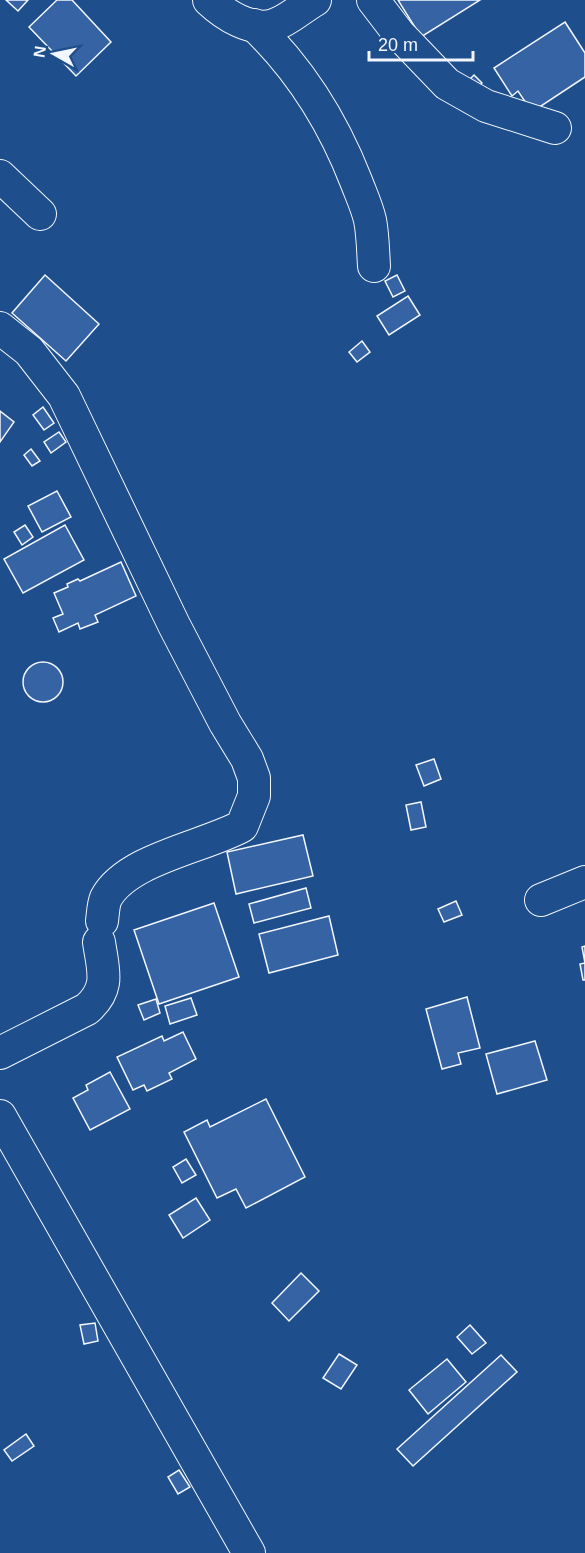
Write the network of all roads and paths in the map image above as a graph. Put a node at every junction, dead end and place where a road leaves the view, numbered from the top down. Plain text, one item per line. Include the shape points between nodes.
1 (209, 0) edge
2 (315, 0) edge
3 (373, 0) edge
4 (254, 25) junction
5 (555, 128) dead end
6 (0, 176) edge
7 (40, 213) dead end
8 (374, 266) dead end
9 (0, 328) edge
10 (585, 882) edge
11 (541, 900) dead end
12 (0, 1053) edge
13 (0, 1116) edge
14 (249, 1553) edge

1 - 4 street via 245,24
2 - 4 street via 272,26
3 - 5 street via 447,84 486,106
4 - 8 street via 313,94 336,137 369,219
6 - 7 street
9 - 12 street via 29,351 64,396 174,626 254,778 254,796 242,826 225,836 150,862 113,888 105,900 100,932 105,982 96,1001
10 - 11 street
13 - 14 street

